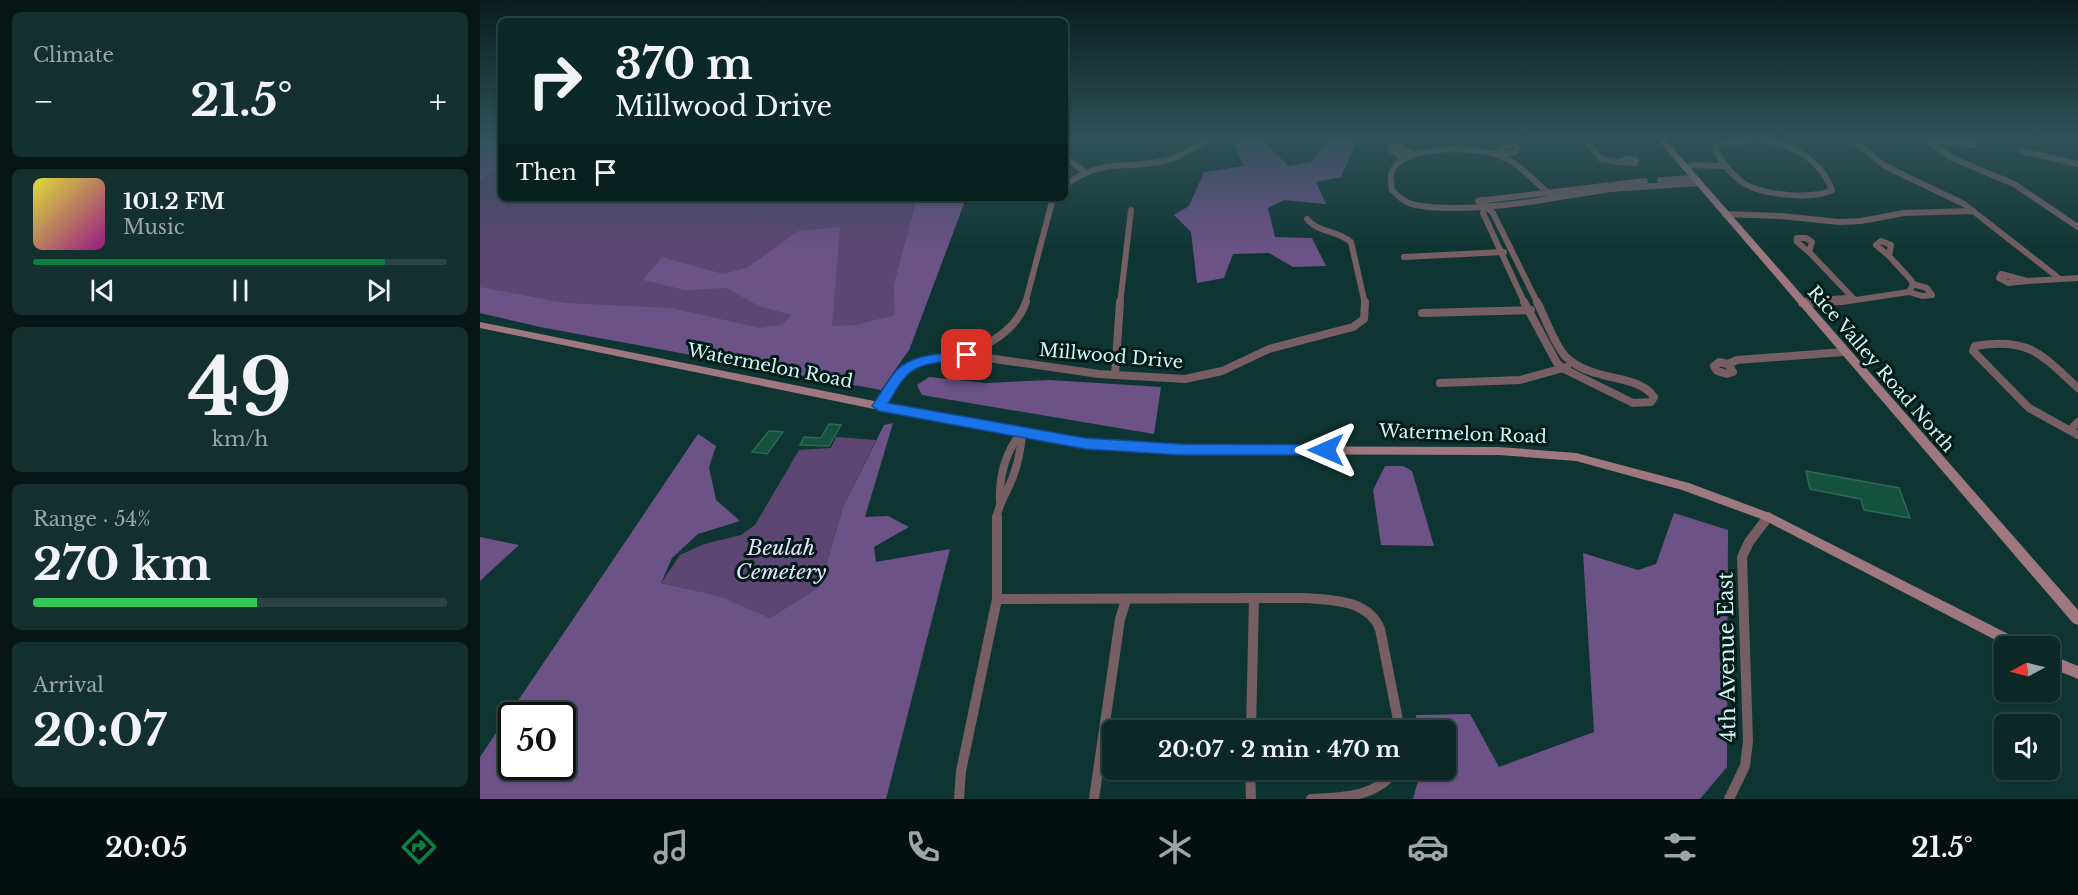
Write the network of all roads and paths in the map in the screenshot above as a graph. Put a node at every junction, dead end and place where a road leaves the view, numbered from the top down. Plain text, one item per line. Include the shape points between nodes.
1 (1390, 176) edge
2 (1532, 176) edge
3 (1692, 176) edge
4 (1736, 176) edge
5 (1825, 176) edge
6 (1907, 176) edge
7 (1996, 176) edge
8 (1696, 181) junction
9 (1548, 194) junction
10 (1555, 199) junction
11 (1052, 201) edge
12 (1483, 203) junction
13 (1131, 210) dead end
14 (1973, 211) junction
15 (1725, 214) junction
16 (1307, 219) dead end
17 (2078, 227) edge
18 (1512, 252) junction
19 (1809, 252) dead end
20 (1501, 253) junction
21 (1404, 256) dead end
22 (1889, 256) dead end
23 (2078, 278) edge
24 (2060, 279) junction
25 (2027, 281) dead end
26 (1913, 284) junction
27 (1909, 292) junction
28 (1854, 299) junction
29 (1802, 303) junction
30 (1528, 310) junction
31 (1540, 310) junction
32 (1422, 313) dead end
33 (480, 325) edge
34 (1844, 352) junction
35 (967, 355) junction
36 (1574, 364) junction
37 (1728, 364) dead end
38 (1564, 369) junction
39 (1116, 375) junction
40 (1440, 383) dead end
41 (2078, 388) edge
42 (879, 406) junction
43 (2078, 422) edge
44 (2070, 430) junction
45 (1022, 433) junction
46 (2078, 435) edge
47 (1768, 517) junction
48 (997, 598) junction
49 (1254, 598) junction
50 (1126, 600) junction
51 (2078, 619) edge
52 (2000, 636) edge
53 (2060, 665) edge
54 (2078, 674) edge
55 (1251, 720) edge
56 (1398, 720) edge
57 (1250, 780) edge
58 (1388, 780) edge
59 (958, 799) edge
60 (1094, 799) edge
61 (1251, 799) edge
62 (1311, 799) edge
63 (1729, 799) edge

1 - 12 street via 1392,190 1414,205
2 - 9 street
3 - 8 main road, Rice Valley Road North
4 - 5 street via 1758,189 1813,196 1832,190
6 - 14 street via 1959,200
7 - 17 street via 2033,195
8 - 9 street via 1618,182
8 - 10 street
8 - 15 main road, Rice Valley Road North
9 - 10 street
9 - 12 street
10 - 12 street
11 - 35 street via 1024,306 1015,323 1004,334
12 - 18 street via 1493,213
12 - 20 street via 1483,213
13 - 39 street
14 - 15 street via 1904,213 1839,222
14 - 24 street
15 - 29 main road, Rice Valley Road North
16 - 39 street, Millwood Drive via 1314,226 1343,234 1351,242 1366,308 1360,323 1269,349 1204,376 1175,379
18 - 20 street
18 - 31 street
19 - 28 street
20 - 21 street
20 - 30 street
22 - 26 street
23 - 24 street
24 - 25 street
26 - 27 street
26 - 27 street via 1926,288 1932,295
27 - 28 street
28 - 29 street
29 - 34 main road, Rice Valley Road North
30 - 31 street
30 - 32 street
30 - 38 street via 1552,356
31 - 36 street via 1563,354
33 - 42 main road, Watermelon Road
34 - 37 street via 1737,360
34 - 51 main road, Rice Valley Road North
35 - 39 street, Millwood Drive
35 - 42 street, Millwood Drive via 926,360 907,368
36 - 38 street
36 - 38 street via 1602,377 1643,384 1654,397 1643,405 1633,403
38 - 40 street via 1532,380
41 - 44 street via 2029,346 1990,343 1975,346 1973,351 2029,408
42 - 45 main road, Watermelon Road
43 - 44 street
44 - 46 street
45 - 47 main road, Watermelon Road via 1085,444 1180,450 1499,451 1576,457 1685,486
45 - 48 street via 1010,485 1000,501 994,541
47 - 52 main road, Watermelon Road
47 - 63 street, 4th Avenue East via 1742,557 1748,741 1745,766
48 - 50 street
48 - 59 street
49 - 50 street
49 - 55 street
49 - 56 street via 1343,601 1361,607 1376,619
50 - 60 street
53 - 54 main road
57 - 61 street
58 - 62 street via 1368,794

